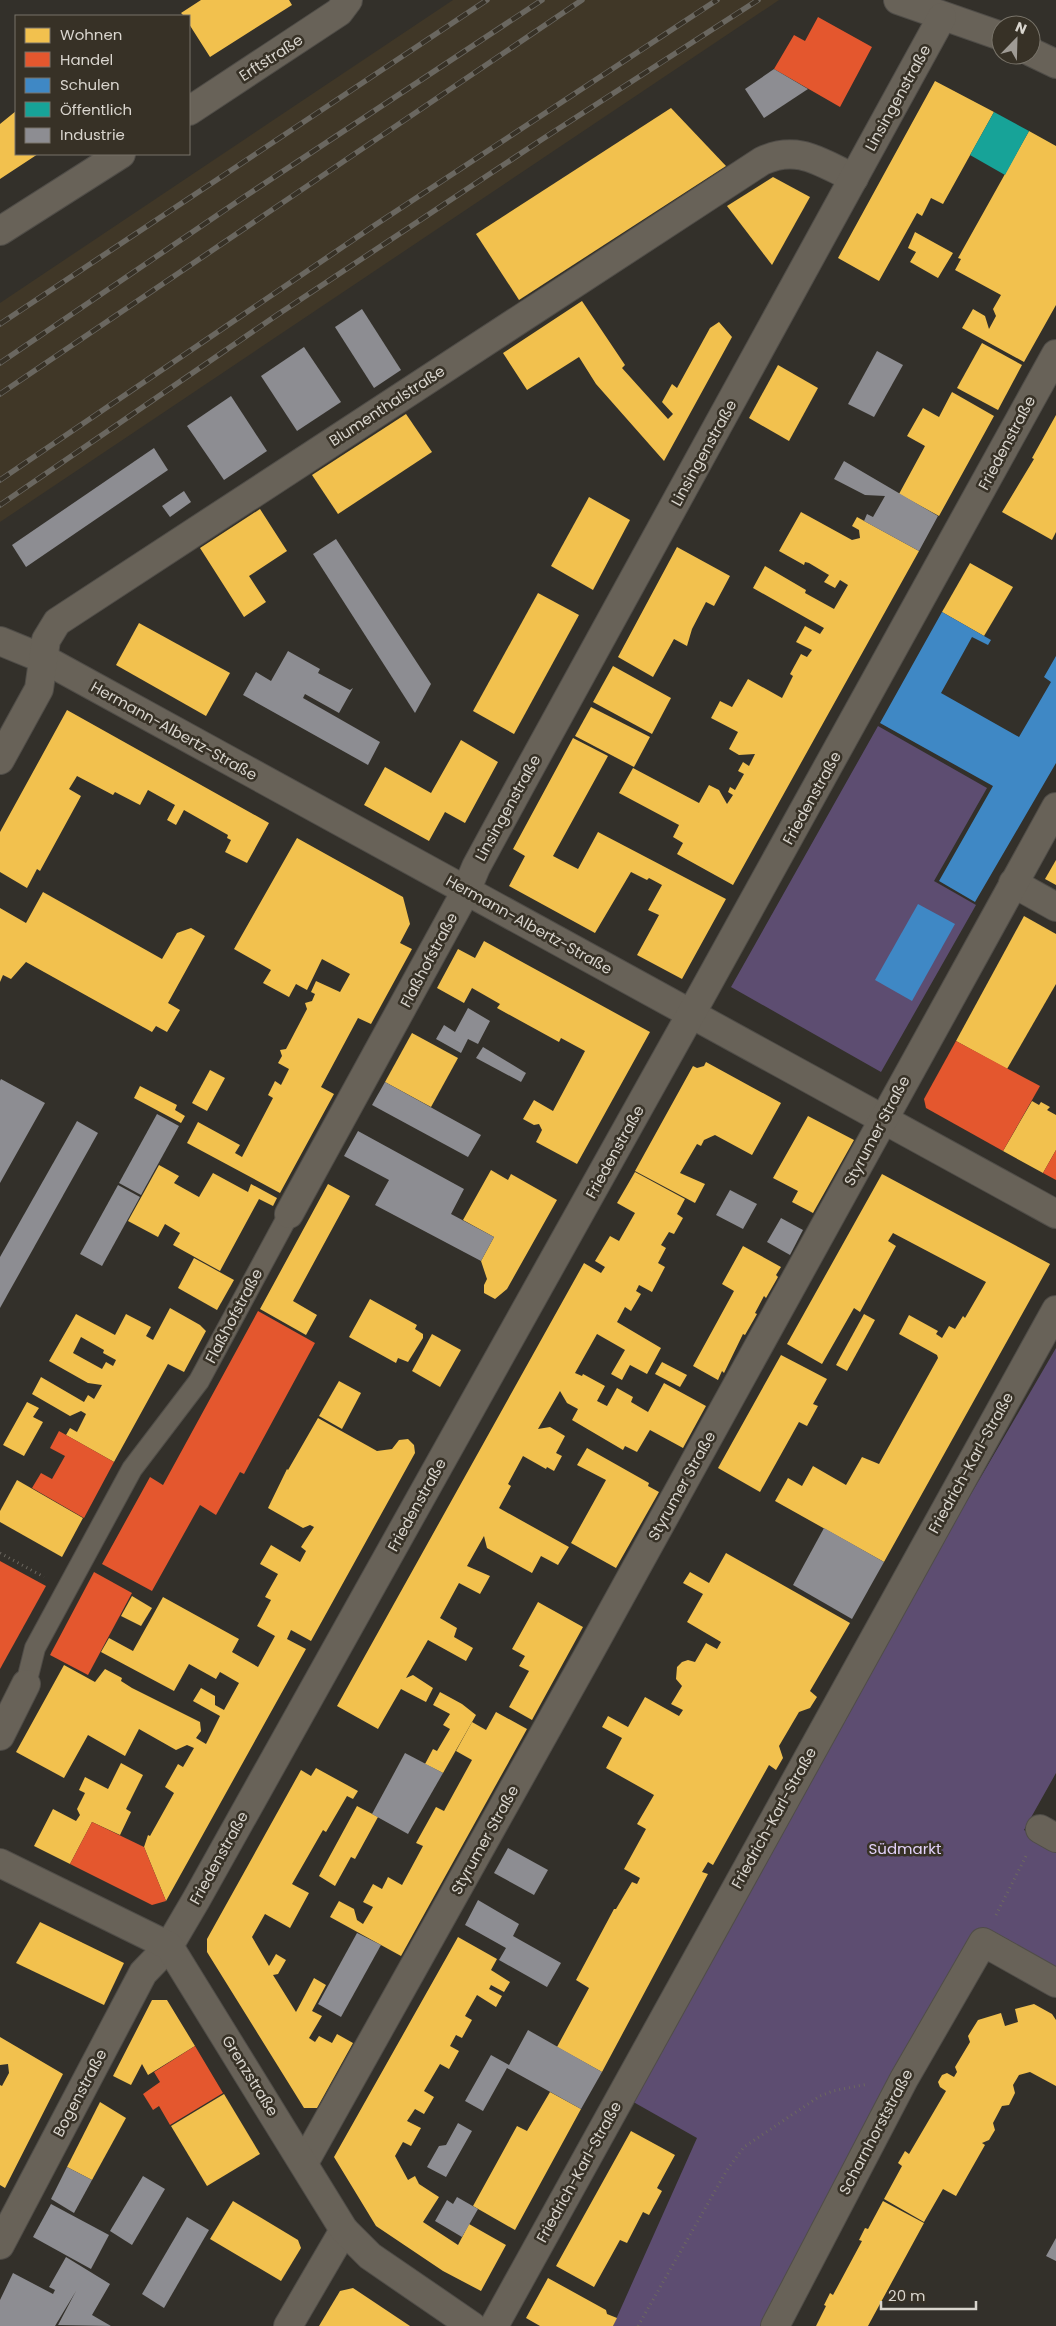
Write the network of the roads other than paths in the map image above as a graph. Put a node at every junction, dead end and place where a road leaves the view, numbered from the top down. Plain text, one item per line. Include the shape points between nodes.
1 (348, 0) edge
2 (898, 0) edge
3 (942, 17) junction
4 (991, 33) edge
5 (1041, 57) edge
6 (1056, 64) edge
7 (190, 110) edge
8 (119, 155) edge
9 (854, 178) junction
10 (0, 231) edge
11 (1056, 354) edge
12 (0, 641) edge
13 (44, 660) junction
14 (0, 760) edge
15 (1056, 807) edge
16 (1013, 883) junction
17 (466, 891) junction
18 (1056, 908) edge
19 (692, 1014) junction
20 (884, 1119) junction
21 (290, 1214) joint
22 (1056, 1214) edge
23 (1056, 1310) edge
24 (26, 1684) joint
25 (0, 1736) edge
26 (0, 1863) edge
27 (168, 1946) junction
28 (1056, 1983) edge
29 (304, 2163) junction
30 (344, 2230) junction
31 (0, 2246) edge
32 (288, 2326) edge
33 (472, 2326) edge
34 (494, 2326) edge
35 (775, 2326) edge

1 - 7 street, Erftstraße via 339,12
2 - 3 street
3 - 4 street
3 - 9 street, Linsingenstraße
5 - 6 street
8 - 10 street
9 - 13 street, Blumenthalstraße via 798,154 782,154 762,162 57,622 46,640
9 - 17 street, Linsingenstraße via 520,786
11 - 19 street, Friedenstraße
12 - 13 street, Hermann-Albertz-Straße
13 - 14 street, Blumenthalstraße via 39,689
13 - 17 street, Hermann-Albertz-Straße
15 - 16 street, Styrumer Straße
16 - 18 street
16 - 20 street, Styrumer Straße
17 - 19 street, Hermann-Albertz-Straße
17 - 21 street, Flaßhofstraße
19 - 20 street, Hermann-Albertz-Straße
19 - 27 street, Friedenstraße
20 - 22 street, Hermann-Albertz-Straße
20 - 29 street, Styrumer Straße
21 - 24 street, Flaßhofstraße via 199,1380 132,1469 35,1648
23 - 34 street, Friedrich-Karl-Straße
24 - 25 street, Flaßhofstraße
26 - 27 street
27 - 29 street, Grenzstraße
27 - 31 street, Bogenstraße via 142,1973
28 - 35 street, Scharnhorststraße via 983,1942 904,2079
29 - 30 street, Grenzstraße
30 - 32 street
30 - 33 street, Grenzstraße via 370,2256

